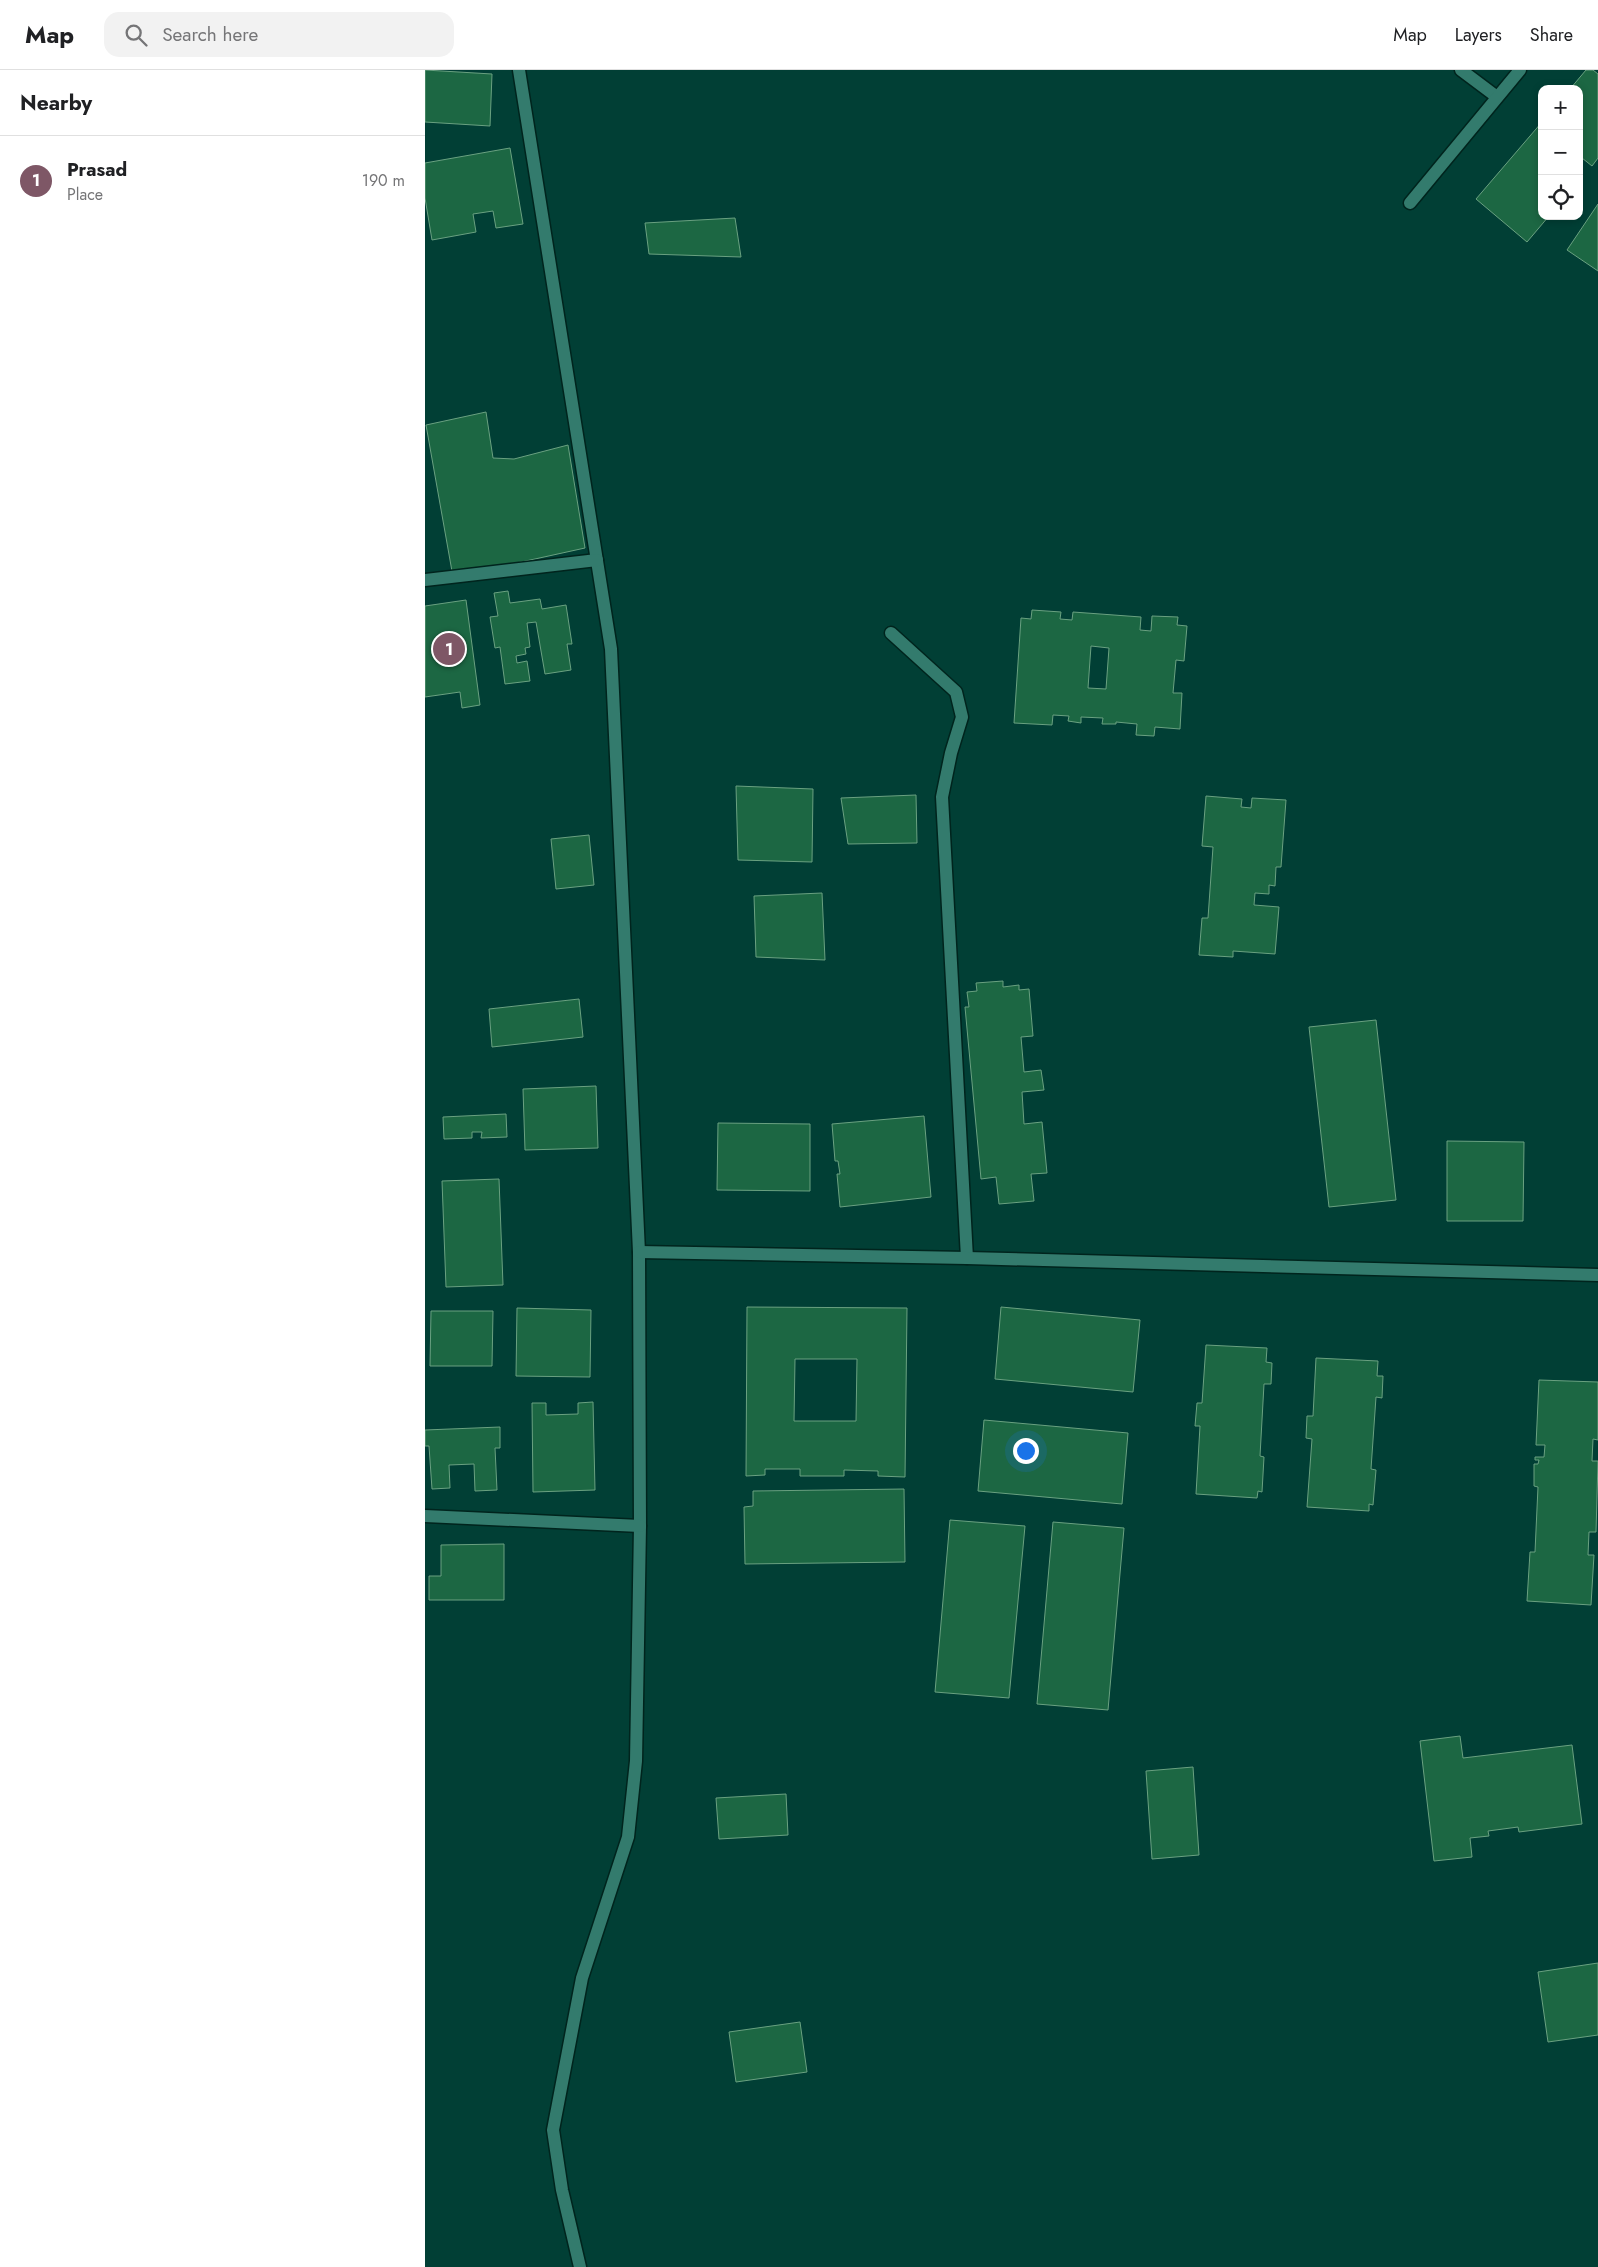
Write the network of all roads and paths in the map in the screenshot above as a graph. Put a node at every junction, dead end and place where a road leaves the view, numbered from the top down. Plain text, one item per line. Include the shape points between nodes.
1 (519, 70) edge
2 (1461, 70) edge
3 (1520, 70) edge
4 (1497, 97) junction
5 (1411, 202) dead end
6 (597, 560) junction
7 (425, 580) edge
8 (891, 633) dead end
9 (639, 1252) junction
10 (967, 1258) junction
11 (1598, 1275) edge
12 (425, 1516) edge
13 (640, 1526) junction
14 (580, 2267) edge

1 - 6 street
2 - 4 street
3 - 4 street
4 - 5 street
6 - 7 street
6 - 9 street via 611,649
8 - 10 street via 956,692 962,718 942,797
9 - 10 street
9 - 13 street
10 - 11 street
12 - 13 street
13 - 14 street via 636,1761 628,1837 582,1978 553,2130 562,2190

